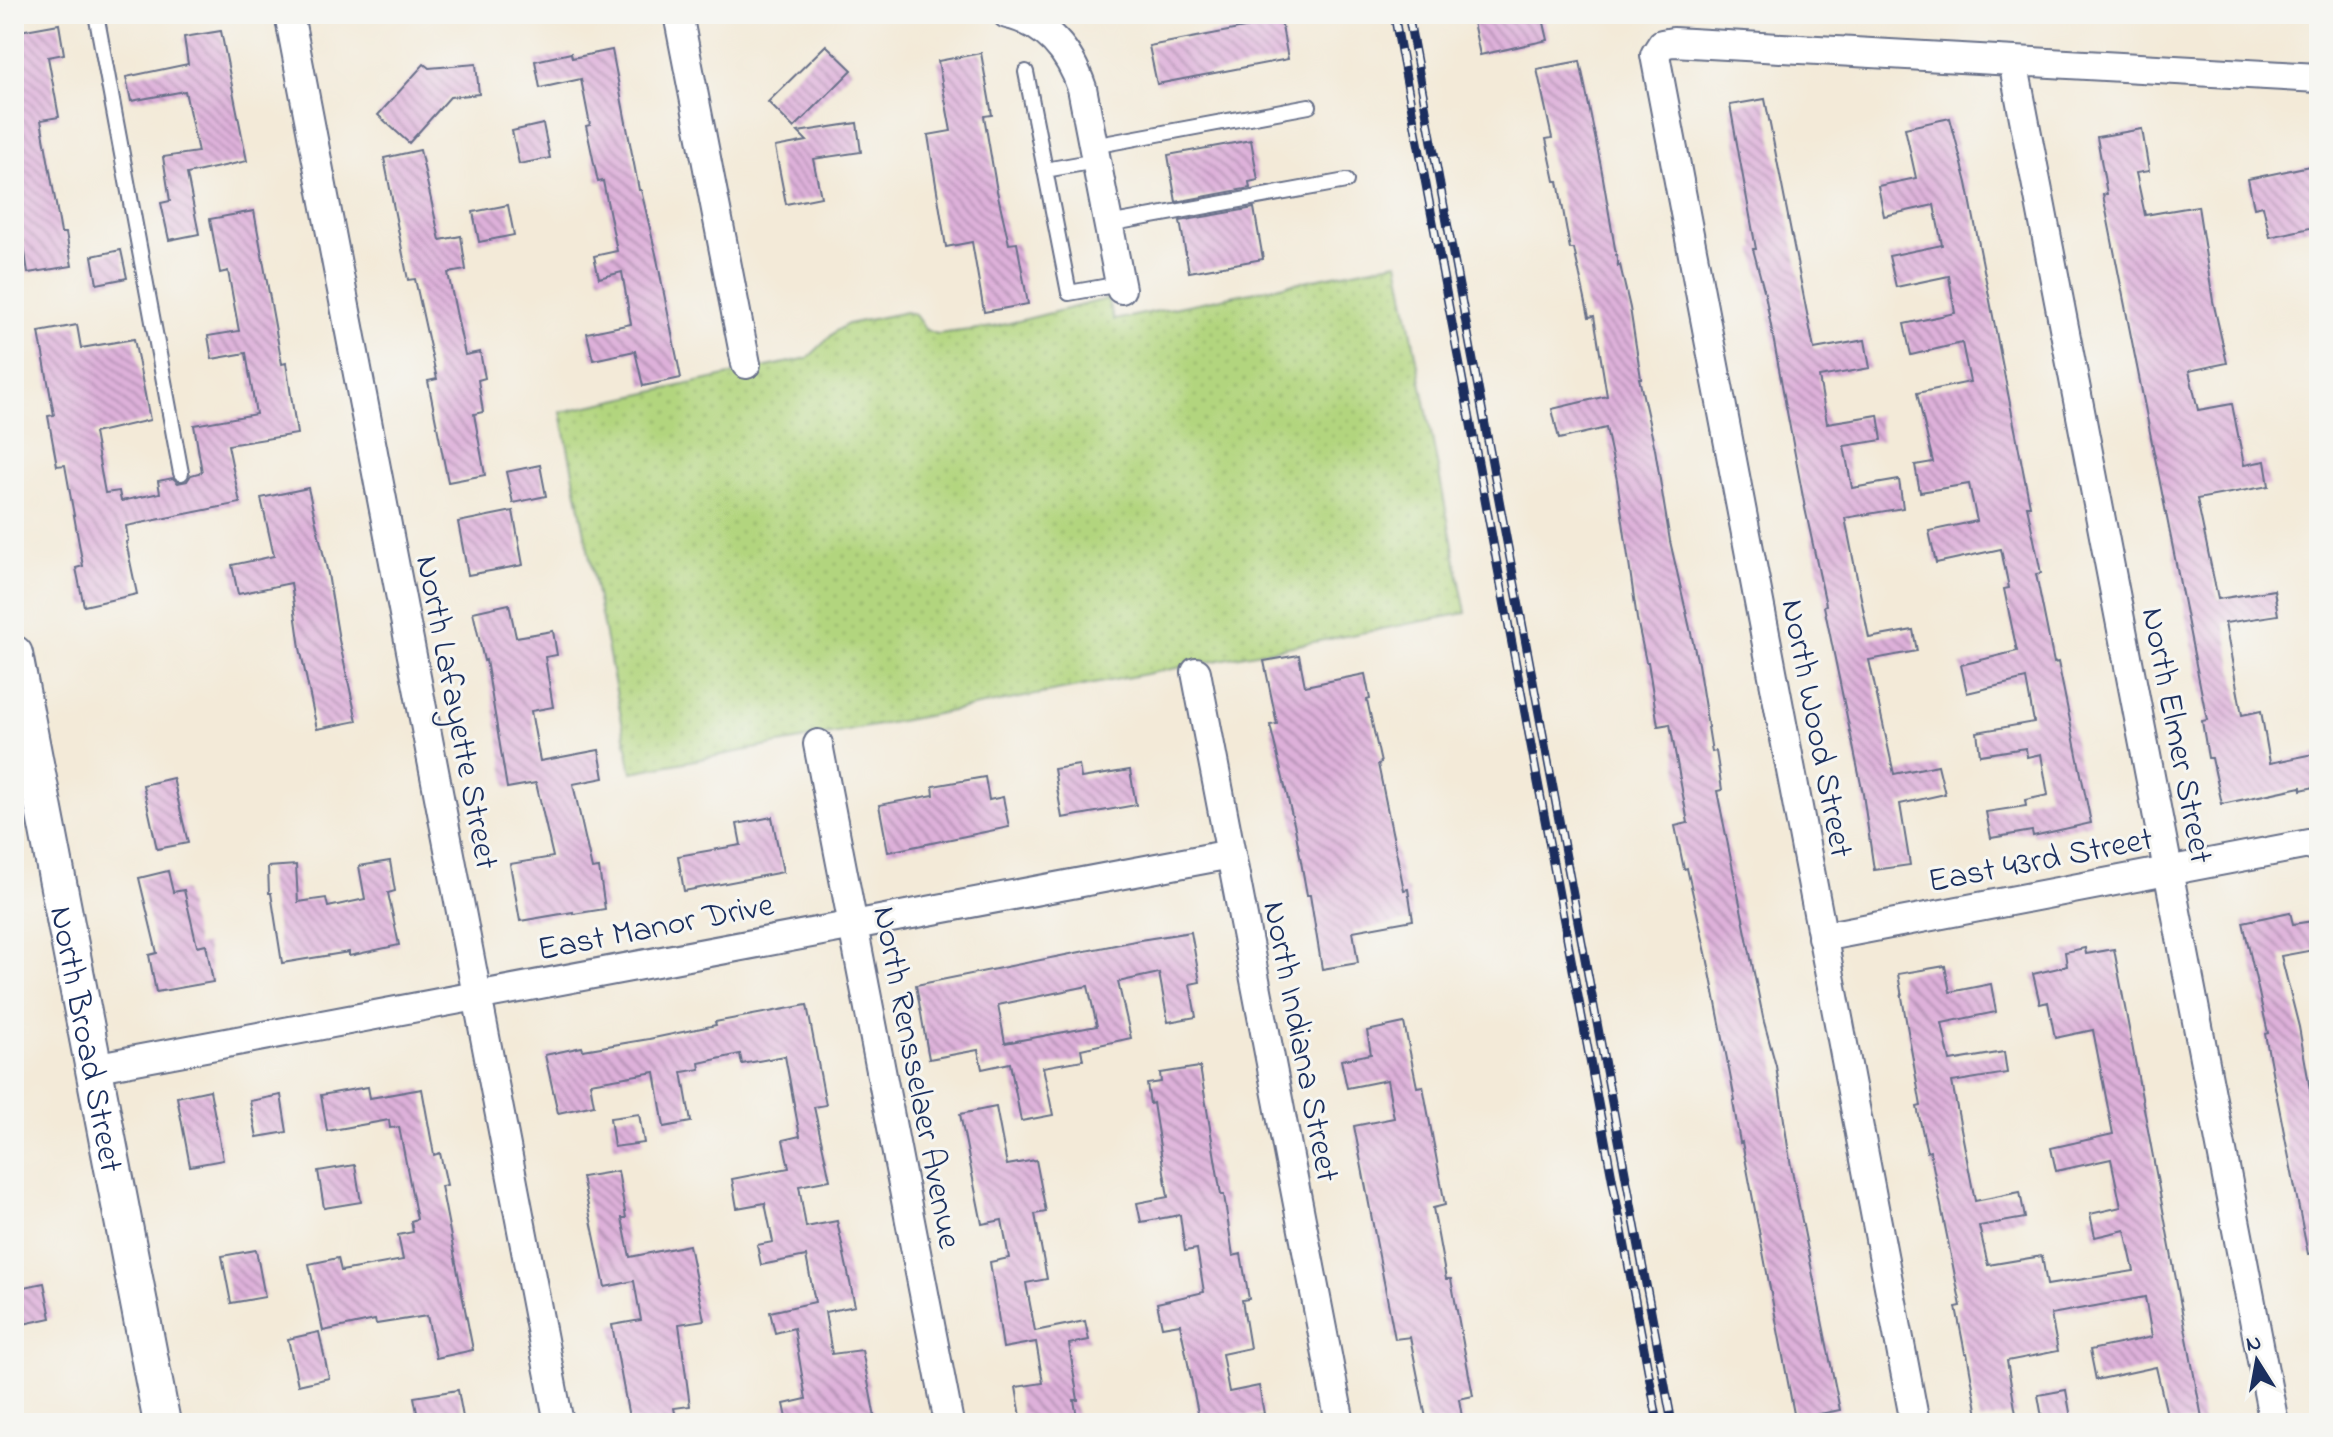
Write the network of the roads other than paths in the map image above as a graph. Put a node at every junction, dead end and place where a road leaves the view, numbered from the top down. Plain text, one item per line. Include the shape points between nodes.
1 (96, 14) edge
2 (289, 14) edge
3 (678, 14) edge
4 (1007, 14) edge
5 (2013, 61) junction
6 (1026, 72) dead end
7 (2319, 78) edge
8 (1309, 106) dead end
9 (1095, 153) junction
10 (1045, 170) junction
11 (1346, 181) dead end
12 (1108, 224) junction
13 (1120, 287) joint
14 (746, 364) dead end
15 (181, 473) dead end
16 (14, 654) edge
17 (1196, 672) dead end
18 (818, 744) dead end
19 (2319, 842) edge
20 (1231, 854) junction
21 (2168, 870) junction
22 (853, 924) junction
23 (1822, 937) junction
24 (477, 996) junction
25 (93, 1068) junction
26 (162, 1423) edge
27 (559, 1423) edge
28 (949, 1423) edge
29 (1340, 1423) edge
30 (1915, 1423) edge
31 (2274, 1423) edge

1 - 15 lane
2 - 24 street, North Lafayette Street
3 - 14 street
4 - 9 street via 1052,37 1076,70
5 - 7 street
5 - 21 street, North Elmer Street
5 - 23 street, North Wood Street via 1673,42 1657,48 1655,65
6 - 10 lane
8 - 9 lane
9 - 10 lane
9 - 12 street
10 - 13 lane via 1069,293
11 - 12 lane
12 - 13 street
16 - 25 street, North Broad Street
17 - 20 street, North Indiana Street
18 - 22 street, North Rensselaer Avenue
19 - 21 street, East 43rd Street
20 - 22 street, East Manor Drive
20 - 29 street, North Indiana Street
21 - 23 street, East 43rd Street
21 - 31 street, North Elmer Street
22 - 24 street, East Manor Drive
22 - 28 street, North Rensselaer Avenue
23 - 30 street, North Wood Street
24 - 25 street, East Manor Drive
24 - 27 street, North Lafayette Street
25 - 26 street, North Broad Street

